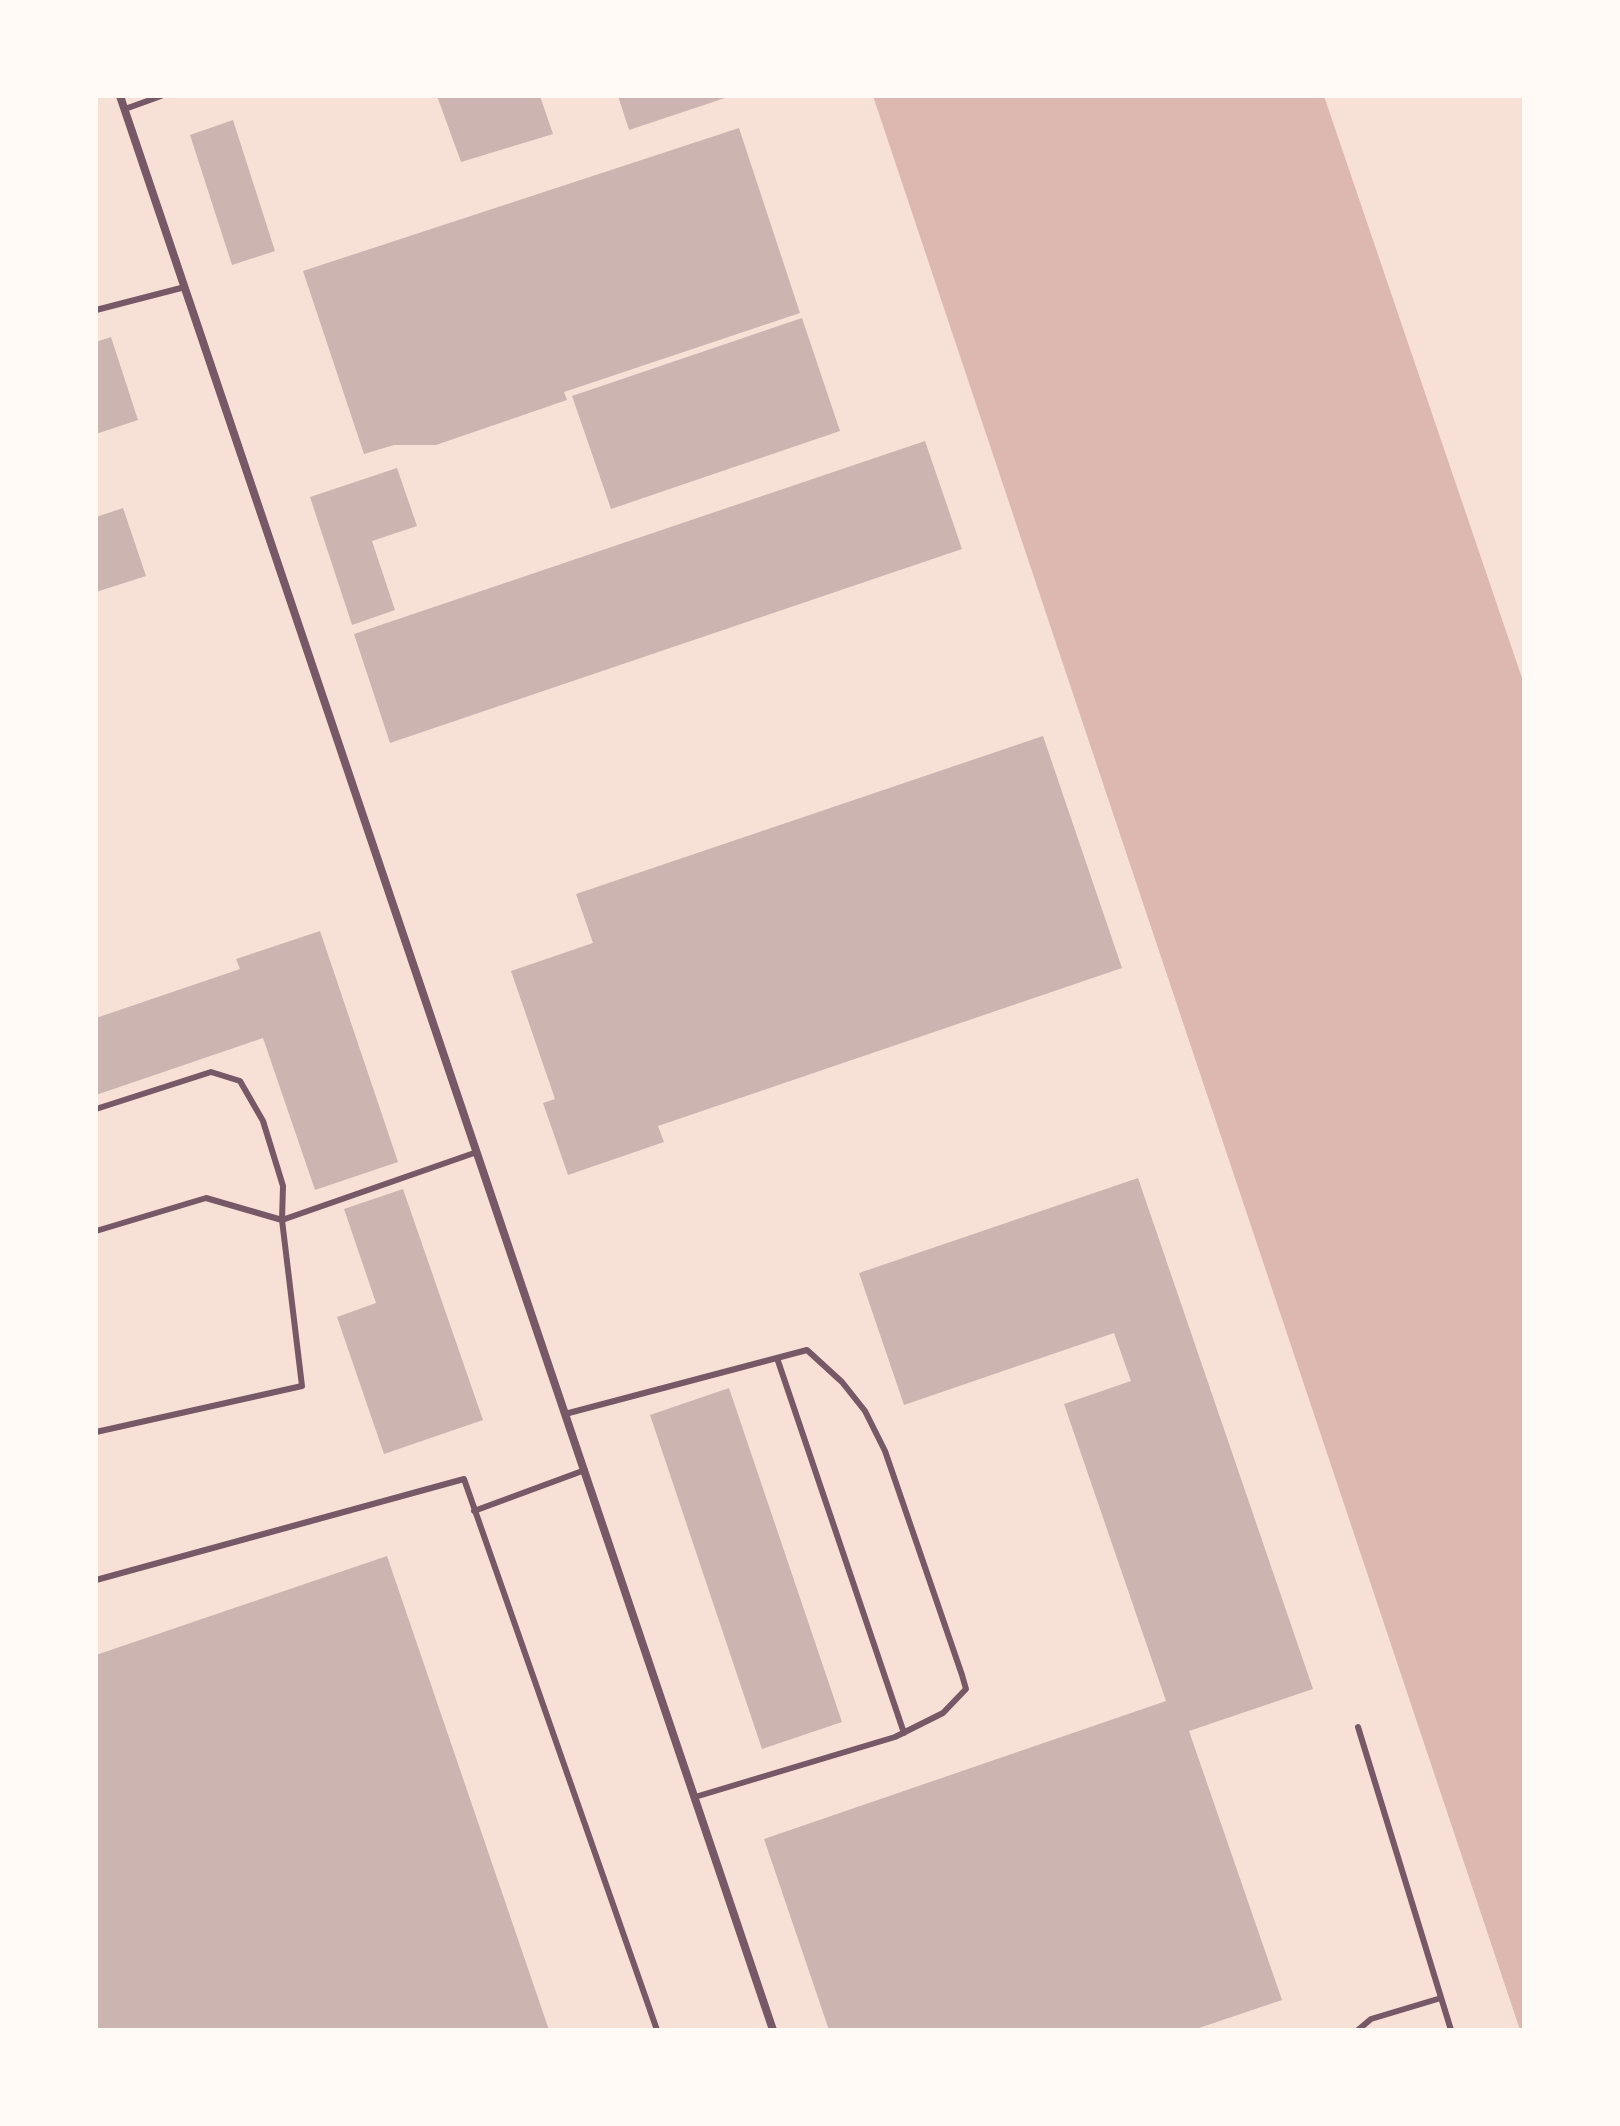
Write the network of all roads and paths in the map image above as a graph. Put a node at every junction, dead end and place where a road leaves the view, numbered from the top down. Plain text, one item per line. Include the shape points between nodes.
1 (120, 96) edge
2 (161, 96) edge
3 (125, 109) junction
4 (185, 287) junction
5 (96, 310) edge
6 (96, 1109) edge
7 (477, 1152) junction
8 (282, 1220) junction
9 (96, 1231) edge
10 (777, 1358) junction
11 (565, 1414) junction
12 (96, 1432) edge
13 (585, 1470) junction
14 (474, 1511) junction
15 (96, 1580) edge
16 (1358, 1727) dead end
17 (904, 1733) junction
18 (695, 1797) junction
19 (1441, 1998) junction
20 (657, 2030) edge
21 (773, 2030) edge
22 (1358, 2030) edge
23 (1451, 2030) edge

1 - 3 street
2 - 3 lane
3 - 4 street
4 - 5 lane
4 - 7 street
6 - 8 lane via 211,1072 240,1081 263,1121 283,1186
7 - 8 lane
7 - 11 street
8 - 9 lane via 206,1198
8 - 12 lane via 302,1386
10 - 11 lane
10 - 17 lane
10 - 17 lane via 807,1350 865,1411 885,1451 962,1675 966,1689 943,1713
11 - 13 street
13 - 14 lane
13 - 18 street
14 - 15 lane via 464,1479
14 - 20 lane
16 - 19 lane
17 - 18 lane
18 - 21 street
19 - 22 lane via 1371,2019
19 - 23 lane

